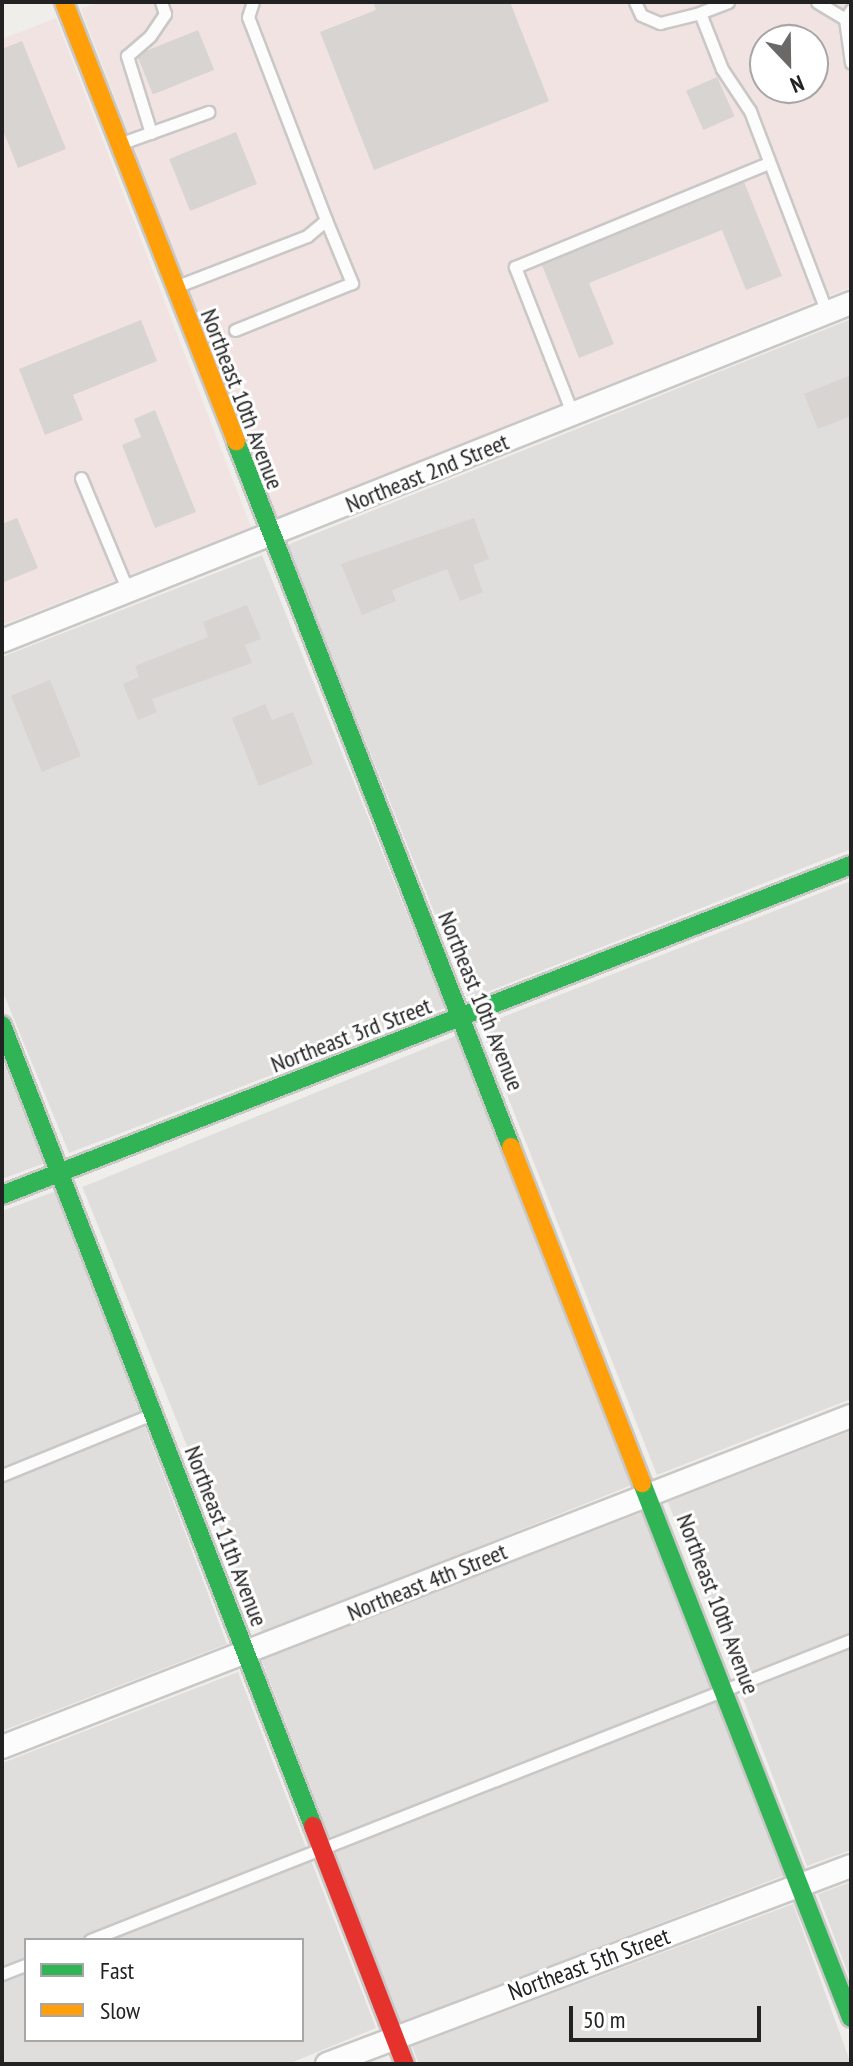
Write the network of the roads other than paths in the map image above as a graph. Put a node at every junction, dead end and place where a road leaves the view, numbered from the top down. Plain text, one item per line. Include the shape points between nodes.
1 (64, 2) edge
2 (161, 2) edge
3 (253, 2) edge
4 (635, 2) edge
5 (728, 2) edge
6 (817, 2) edge
7 (700, 13) junction
8 (848, 15) edge
9 (851, 63) edge
10 (208, 112) dead end
11 (151, 133) junction
12 (119, 145) junction
13 (768, 163) junction
14 (326, 220) junction
15 (174, 287) junction
16 (851, 303) edge
17 (827, 313) junction
18 (235, 330) dead end
19 (573, 415) junction
20 (81, 478) dead end
21 (269, 536) junction
22 (128, 591) junction
23 (2, 641) edge
24 (851, 865) edge
25 (462, 1017) junction
26 (2, 1025) edge
27 (63, 1172) junction
28 (2, 1195) edge
29 (154, 1414) junction
30 (851, 1416) edge
31 (2, 1475) edge
32 (650, 1493) junction
33 (851, 1640) edge
34 (245, 1654) junction
35 (725, 1690) junction
36 (2, 1747) edge
37 (321, 1850) junction
38 (851, 1866) edge
39 (800, 1885) junction
40 (95, 1938) edge
41 (24, 1966) edge
42 (2, 1974) edge
43 (851, 2018) edge
44 (394, 2037) junction
45 (327, 2064) edge
46 (405, 2064) edge

1 - 12 street, Northeast 10th Avenue
2 - 11 lane via 165,14 127,56
3 - 14 lane via 248,17
4 - 7 lane via 641,15 660,23
5 - 7 lane
6 - 8 lane
7 - 13 lane via 722,69 750,111
8 - 9 lane
10 - 11 lane
11 - 12 lane
12 - 15 street, Northeast 10th Avenue
13 - 17 lane
13 - 19 lane via 515,267
14 - 15 lane via 307,236
14 - 18 lane via 352,283
15 - 21 street, Northeast 10th Avenue
16 - 17 street, Northeast 2nd Street
17 - 19 street, Northeast 2nd Street
19 - 21 street, Northeast 2nd Street
20 - 22 lane
21 - 22 street, Northeast 2nd Street
21 - 25 street, Northeast 10th Avenue
22 - 23 street, Northeast 2nd Street
24 - 25 street, Northeast 3rd Street
25 - 27 street, Northeast 3rd Street
25 - 32 street, Northeast 10th Avenue
26 - 27 street, Northeast 11th Avenue
27 - 28 street, Northeast 3rd Street
27 - 29 street, Northeast 11th Avenue
29 - 31 lane
29 - 34 street, Northeast 11th Avenue
30 - 32 street, Northeast 4th Street
32 - 34 street, Northeast 4th Street
32 - 35 street, Northeast 10th Avenue
33 - 35 lane
34 - 36 street, Northeast 4th Street
34 - 37 street, Northeast 11th Avenue
35 - 37 lane
35 - 39 street, Northeast 10th Avenue
37 - 40 lane
37 - 44 street, Northeast 11th Avenue
38 - 39 street, Northeast 5th Street
39 - 43 street, Northeast 10th Avenue
39 - 44 street, Northeast 5th Street
41 - 42 lane
44 - 45 street, Northeast 5th Street
44 - 46 street, Northeast 11th Avenue

